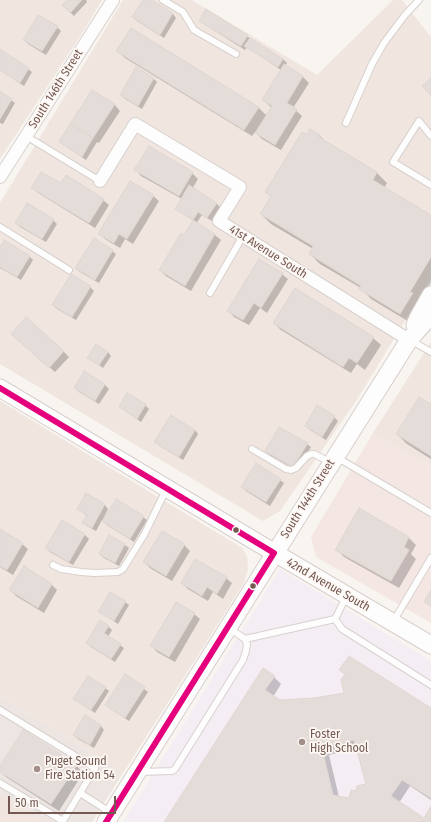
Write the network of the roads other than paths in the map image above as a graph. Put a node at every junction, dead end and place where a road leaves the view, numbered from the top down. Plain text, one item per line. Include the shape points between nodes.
1 (113, 0) edge
2 (163, 0) edge
3 (419, 0) edge
4 (236, 54) dead end
5 (346, 123) dead end
6 (26, 136) junction
7 (431, 136) edge
8 (0, 177) edge
9 (100, 181) joint
10 (431, 185) edge
11 (0, 227) edge
12 (243, 236) junction
13 (69, 270) dead end
14 (210, 293) dead end
15 (431, 295) edge
16 (431, 315) edge
17 (409, 340) junction
18 (431, 352) edge
19 (0, 388) edge
20 (252, 449) dead end
21 (334, 460) junction
22 (167, 488) junction
23 (431, 512) edge
24 (274, 553) junction
25 (431, 558) edge
26 (53, 566) dead end
27 (347, 596) junction
28 (335, 618) junction
29 (393, 623) junction
30 (228, 627) junction
31 (245, 639) junction
32 (431, 645) edge
33 (431, 685) edge
34 (0, 710) edge
35 (137, 772) junction
36 (0, 782) edge
37 (80, 793) junction
38 (109, 817) edge

1 - 6 street, South 146th Street
2 - 4 lane via 183,12 194,30
3 - 5 lane via 405,15 375,59
6 - 8 street, South 146th Street
6 - 9 lane
7 - 10 lane via 419,121 393,162
9 - 12 street, 41st Avenue South via 135,124 240,187 219,221
11 - 13 lane
12 - 14 lane
12 - 17 street, 41st Avenue South
15 - 17 street, South 144th Street
16 - 17 street, South 144th Street
17 - 18 lane
17 - 21 street, South 144th Street
19 - 22 street, 42nd Avenue South
20 - 21 lane via 291,470 311,454
21 - 23 lane
21 - 24 street, South 144th Street
22 - 24 street, 42nd Avenue South
22 - 26 lane via 144,535 123,569 118,572 88,573
24 - 27 street, 42nd Avenue South
24 - 30 street, South 144th Street
25 - 29 lane
27 - 28 lane
27 - 29 street, 42nd Avenue South
28 - 31 lane
28 - 33 lane via 342,629
29 - 32 street, 42nd Avenue South
30 - 31 lane
30 - 35 street, South 144th Street
31 - 35 lane via 247,644 243,660 175,768 172,771
34 - 37 lane via 95,768
35 - 38 street, South 144th Street
36 - 37 lane via 63,821
37 - 38 lane

